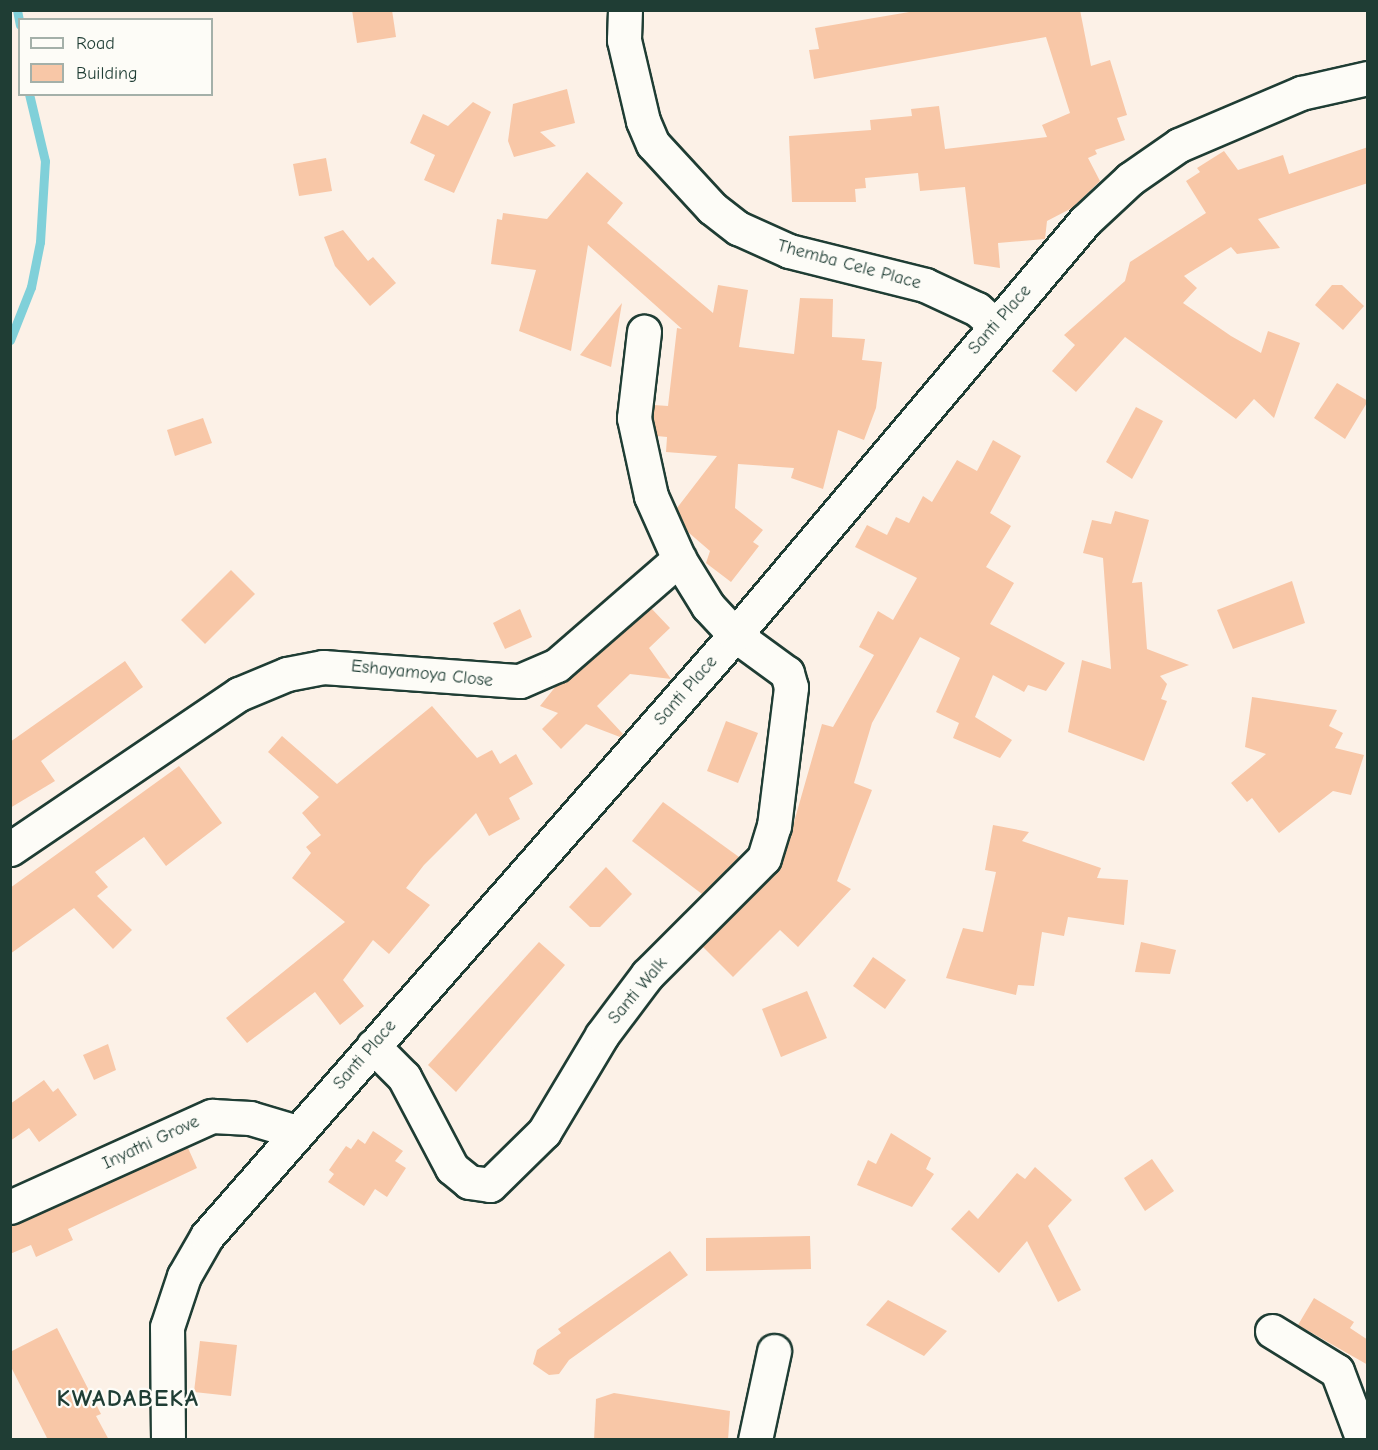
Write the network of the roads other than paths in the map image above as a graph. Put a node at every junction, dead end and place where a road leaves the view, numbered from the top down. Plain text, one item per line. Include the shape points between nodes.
1 (625, 10) edge
2 (1368, 78) edge
3 (994, 325) junction
4 (644, 332) dead end
5 (679, 559) junction
6 (735, 635) junction
7 (10, 849) edge
8 (373, 1046) junction
9 (297, 1132) junction
10 (10, 1207) edge
11 (1272, 1331) dead end
12 (774, 1351) dead end
13 (168, 1440) edge
14 (755, 1440) edge
15 (1363, 1440) edge

1 - 3 street, Themba Cele Place via 631,81 646,129 673,170 712,208 738,228 789,251 926,285 976,309
2 - 3 street, Santi Place via 1301,93 1174,149 1085,221
3 - 6 street, Santi Place
4 - 5 street via 634,418 651,496
5 - 6 street
5 - 7 street, Eshayamoya Close via 557,665 520,681 323,667 287,674 238,694
6 - 8 street, Santi Place
6 - 8 street, Santi Walk via 787,673 791,687 774,826 764,858 647,975 602,1035 544,1132 490,1185 468,1182 452,1168 404,1077
8 - 9 street, Santi Place
9 - 10 street, Inyathi Grove via 250,1118 212,1116
9 - 13 street, Santi Place via 207,1236 184,1276 167,1327
11 - 15 street via 1337,1371
12 - 14 street

